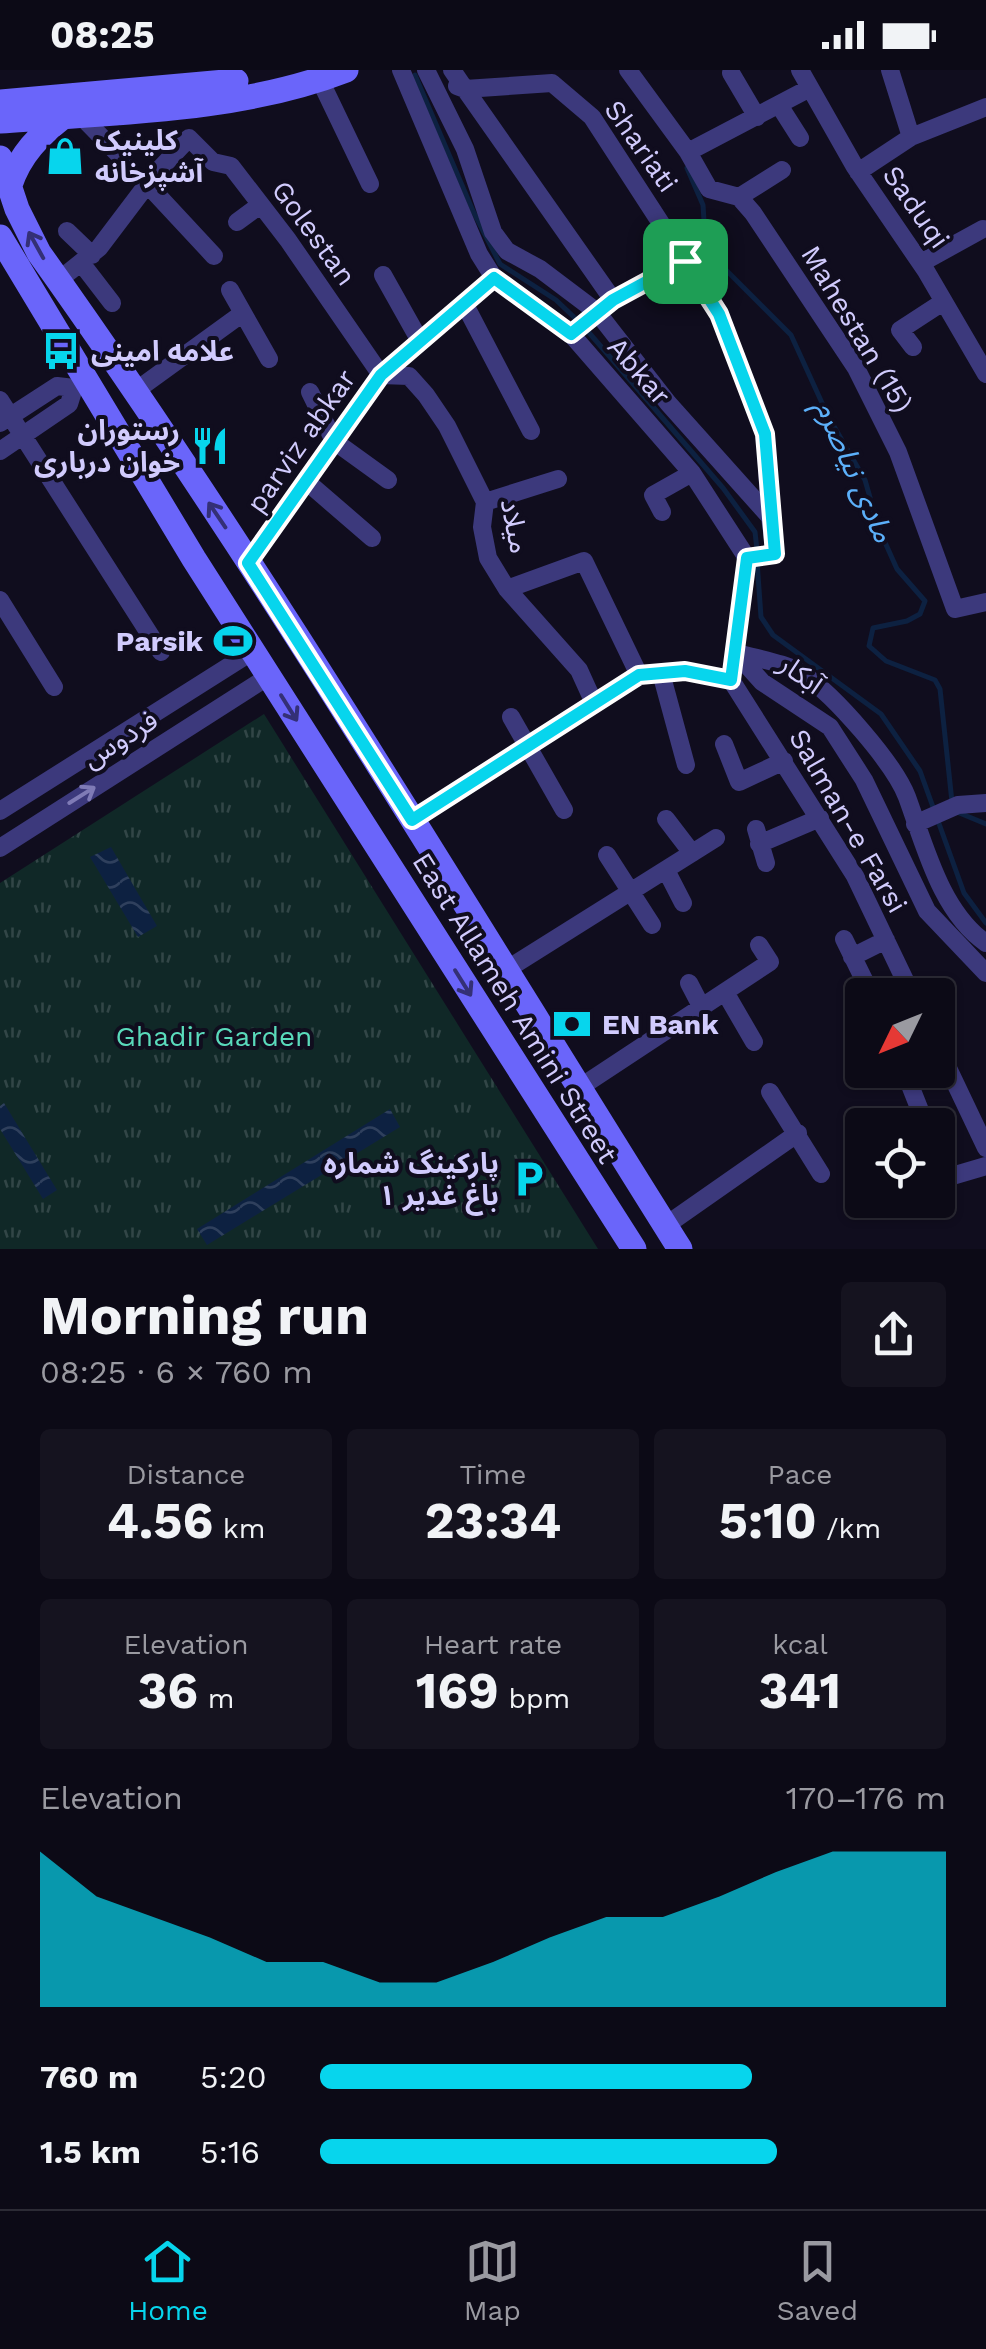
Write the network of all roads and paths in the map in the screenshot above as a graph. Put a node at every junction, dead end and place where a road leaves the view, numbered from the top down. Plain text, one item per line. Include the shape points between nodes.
1 (295, 70) edge
2 (346, 70) edge
3 (401, 70) edge
4 (452, 70) edge
5 (656, 70) edge
6 (800, 70) edge
7 (890, 70) edge
8 (428, 73) edge
9 (731, 73) dead end
10 (634, 76) edge
11 (320, 80) junction
12 (167, 88) edge
13 (810, 88) junction
14 (465, 89) junction
15 (0, 102) edge
16 (779, 106) junction
17 (986, 107) edge
18 (72, 116) junction
19 (757, 117) junction
20 (0, 122) edge
21 (493, 128) junction
22 (911, 136) junction
23 (189, 138) junction
24 (800, 138) dead end
25 (464, 149) junction
26 (688, 152) junction
27 (0, 158) edge
28 (124, 160) dead end
29 (782, 170) dead end
30 (858, 172) junction
31 (370, 184) dead end
32 (10, 185) junction
33 (148, 185) junction
34 (739, 197) junction
35 (260, 204) junction
36 (237, 222) dead end
37 (983, 229) dead end
38 (66, 231) dead end
39 (0, 238) edge
40 (214, 256) dead end
41 (87, 260) junction
42 (685, 261) junction
43 (921, 263) junction
44 (383, 275) dead end
45 (494, 278) junction
46 (61, 284) junction
47 (230, 290) dead end
48 (37, 297) junction
49 (613, 300) junction
50 (944, 302) junction
51 (112, 303) dead end
52 (464, 303) junction
53 (597, 312) junction
54 (244, 313) junction
55 (571, 334) junction
56 (420, 341) junction
57 (913, 347) dead end
58 (269, 359) dead end
59 (986, 374) edge
60 (381, 375) junction
61 (134, 392) junction
62 (310, 392) dead end
63 (0, 400) edge
64 (5, 420) edge
65 (531, 431) dead end
66 (22, 435) junction
67 (334, 442) junction
68 (0, 450) edge
69 (692, 473) junction
70 (558, 479) dead end
71 (388, 480) dead end
72 (306, 481) junction
73 (485, 502) junction
74 (662, 512) dead end
75 (770, 517) junction
76 (372, 538) dead end
77 (747, 558) junction
78 (248, 563) junction
79 (507, 588) junction
80 (0, 600) edge
81 (986, 602) edge
82 (253, 651) junction
83 (161, 652) dead end
84 (736, 652) junction
85 (661, 673) junction
86 (639, 675) junction
87 (269, 676) junction
88 (731, 680) junction
89 (54, 687) dead end
90 (594, 703) junction
91 (511, 717) dead end
92 (724, 744) dead end
93 (526, 747) junction
94 (784, 761) junction
95 (686, 764) dead end
96 (986, 804) edge
97 (564, 810) dead end
98 (0, 813) edge
99 (820, 818) junction
100 (412, 820) junction
101 (666, 820) dead end
102 (916, 824) junction
103 (716, 838) dead end
104 (8, 843) edge
105 (692, 853) junction
106 (607, 855) dead end
107 (766, 863) dead end
108 (666, 870) junction
109 (632, 891) junction
110 (683, 903) dead end
111 (652, 926) dead end
112 (844, 939) dead end
113 (886, 940) junction
114 (986, 943) edge
115 (759, 944) dead end
116 (852, 957) junction
117 (506, 970) junction
118 (986, 973) edge
119 (863, 978) edge
120 (904, 978) edge
121 (690, 983) dead end
122 (725, 992) junction
123 (702, 1008) junction
124 (754, 1042) dead end
125 (955, 1083) edge
126 (579, 1088) junction
127 (770, 1092) dead end
128 (798, 1133) junction
129 (986, 1148) edge
130 (986, 1166) edge
131 (821, 1174) dead end
132 (955, 1175) edge
133 (636, 1181) junction
134 (602, 1201) junction
135 (665, 1226) junction
136 (634, 1249) edge
137 (680, 1249) edge

1 - 12 main road
2 - 11 main road
3 - 45 street, Abkar
4 - 14 street
5 - 10 street
6 - 13 street, Saduqi
7 - 22 street
8 - 14 street
8 - 25 street
9 - 19 street
10 - 26 street
11 - 12 main road via 281,92
11 - 31 street
12 - 15 main road
12 - 18 main road
12 - 23 street
13 - 16 street
13 - 30 street, Saduqi
14 - 21 street
14 - 42 street, Shariati via 552,83 592,117
16 - 19 street
16 - 24 street
17 - 22 street
18 - 20 main road
18 - 28 street
18 - 32 main road via 28,148
19 - 26 street
21 - 25 street
21 - 49 street
22 - 30 street
23 - 33 street
23 - 35 street, Golestan via 213,162 231,166
25 - 53 street via 506,251
26 - 34 street via 708,189
27 - 32 main road, East Allameh Amini Street
29 - 34 street
30 - 43 street, Saduqi
46 -> 32 main road, East Allameh Amini Street
33 - 40 street
33 - 41 street
34 - 81 street, Mahestan (15) via 856,368 898,452 955,609
35 - 36 street
35 - 60 street, Golestan
37 - 43 street
38 - 41 street
39 - 48 main road, East Allameh Amini Street
41 - 46 street
41 - 51 street
42 - 49 street
42 - 75 street, Shariati via 719,314 765,434
43 - 50 street, Saduqi
44 - 56 street
45 - 52 street, parviz abkar
45 - 55 street, Abkar
46 - 48 main road via 43,282
46 - 61 main road, East Allameh Amini Street
47 - 54 street
48 - 82 main road, East Allameh Amini Street
49 - 53 street
50 - 57 street via 900,330
50 - 59 street, Saduqi
52 - 56 street, parviz abkar
52 - 65 street
53 - 55 street
53 - 75 street
54 - 58 street
54 - 61 street
55 - 69 street, Abkar
56 - 60 street, parviz abkar
60 - 67 street, parviz abkar
60 - 73 street, میلاد via 408,376 426,395
78 -> 61 main road, East Allameh Amini Street
62 - 67 street
63 - 64 street
64 - 66 street
64 - 66 street via 58,386 74,388 70,404
66 - 68 street
66 - 83 street
67 - 71 street
67 - 72 street, parviz abkar
69 - 74 street via 653,495
69 - 77 street, Abkar
70 - 73 street
72 - 76 street
72 - 78 street, parviz abkar
73 - 79 street, میلاد via 488,558
75 - 77 street via 775,554
77 - 84 street
78 - 100 main road, East Allameh Amini Street
79 - 86 street via 584,560
79 - 90 street, میلاد via 579,670
80 - 89 street
82 - 87 main road, East Allameh Amini Street
82 - 98 street, فردوس
84 - 88 street
84 - 102 street, آبکار via 802,673 833,702 888,766
84 - 118 street, آبکار via 762,682 830,727 864,780 927,911
85 - 86 street
85 - 88 street
85 - 95 street
86 - 90 street
104 -> 87 street, فردوس
87 -> 134 main road, East Allameh Amini Street
88 - 94 street, Salman-e Farsi
90 - 93 street
91 - 93 street
92 - 94 street via 739,782
93 - 97 street
93 - 100 street
94 - 99 street, Salman-e Farsi
96 - 102 street via 958,806
98 - 104 street
99 - 107 street via 757,836
99 - 113 street, Salman-e Farsi
100 - 117 main road, East Allameh Amini Street
101 - 105 street
102 - 114 street, آبکار via 958,920
103 - 105 street
105 - 108 street
106 - 109 street
108 - 109 street
108 - 110 street
109 - 111 street
109 - 117 street
112 - 116 street
113 - 116 street
113 - 120 street, Salman-e Farsi
115 - 122 street via 770,962
116 - 119 street
117 - 126 main road, East Allameh Amini Street
121 - 123 street
122 - 123 street
122 - 124 street
123 - 126 street
125 - 129 street
126 - 133 main road, East Allameh Amini Street
127 - 128 street
128 - 131 street
128 - 135 street
130 - 132 street
133 - 134 main road
133 - 135 main road, East Allameh Amini Street
134 - 136 main road, East Allameh Amini Street
135 - 137 main road, East Allameh Amini Street

